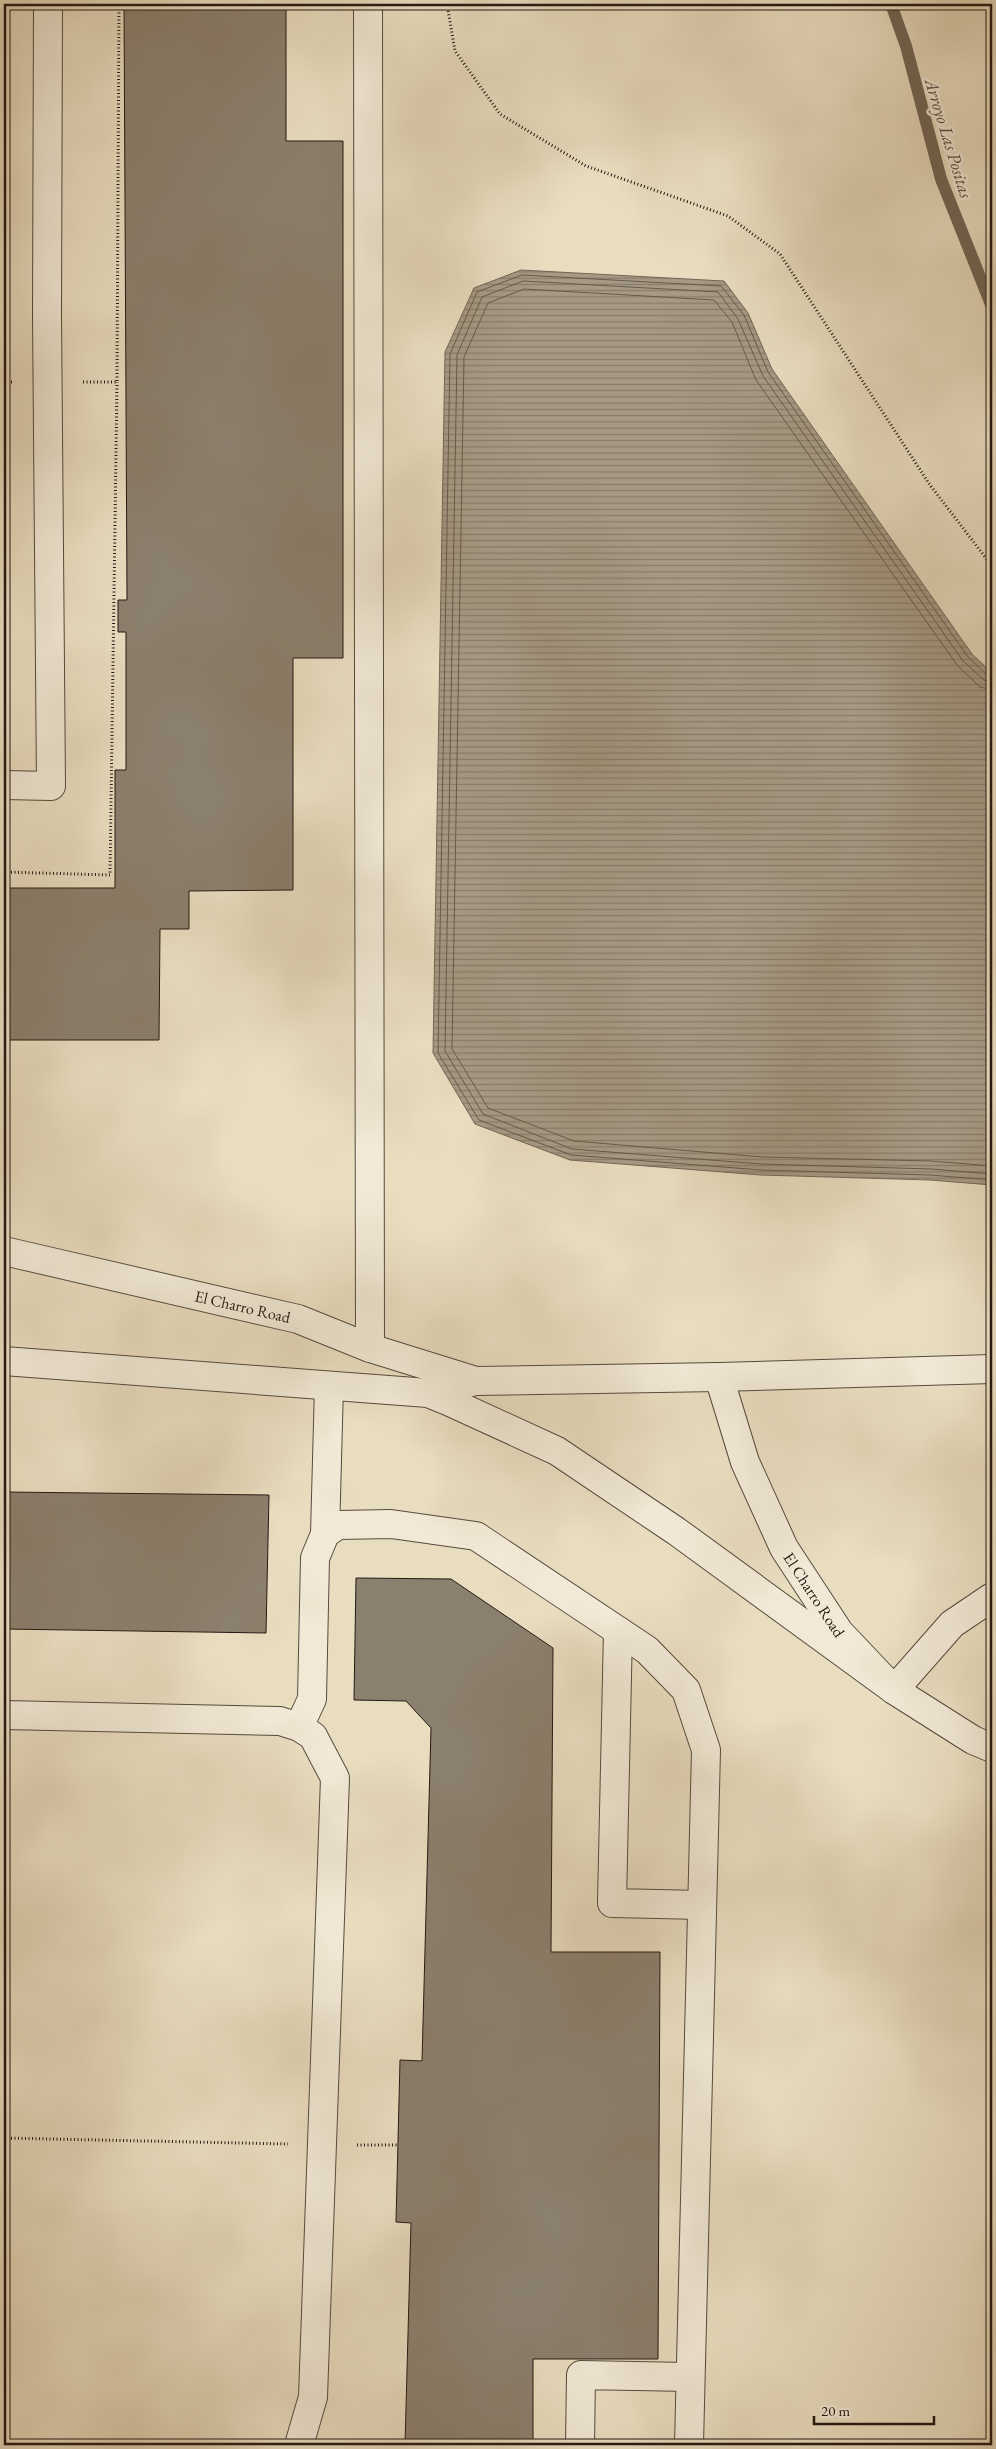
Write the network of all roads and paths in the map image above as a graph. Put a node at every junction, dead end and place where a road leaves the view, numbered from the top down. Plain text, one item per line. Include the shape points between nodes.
1 (48, 4) edge
2 (119, 4) edge
3 (368, 4) edge
4 (447, 4) edge
5 (77, 382) dead end
6 (117, 382) junction
7 (992, 566) edge
8 (4, 785) edge
9 (4, 872) edge
10 (4, 1251) edge
11 (370, 1348) junction
12 (4, 1361) edge
13 (992, 1369) edge
14 (719, 1377) junction
15 (476, 1380) junction
16 (329, 1386) junction
17 (428, 1394) junction
18 (325, 1534) junction
19 (992, 1597) edge
20 (618, 1631) junction
21 (894, 1690) junction
22 (4, 1715) edge
23 (299, 1727) junction
24 (992, 1748) edge
25 (702, 1904) junction
26 (4, 2138) edge
27 (321, 2145) junction
28 (398, 2145) dead end
29 (690, 2377) junction
30 (299, 2445) edge
31 (580, 2445) edge
32 (688, 2445) edge

1 - 8 street via 51,786
2 - 6 path
3 - 11 street
4 - 7 path via 455,51 500,114 586,166 728,216 780,254 930,485
5 - 6 path
6 - 9 path via 110,875
10 - 11 street, El Charro Road via 298,1320
11 - 15 street, El Charro Road
12 - 16 street, El Charro Road
13 - 14 street, El Charro Road
14 - 15 street, El Charro Road
14 - 21 street, El Charro Road via 745,1462 784,1548 839,1632
15 - 17 street, El Charro Road
16 - 17 street, El Charro Road
16 - 18 street
17 - 21 street via 557,1451 676,1531
18 - 20 street via 338,1525 391,1524 476,1536
18 - 23 street via 314,1558 312,1699
19 - 21 street via 952,1624
20 - 25 street via 647,1650 686,1690 706,1750
20 - 25 street via 612,1903
21 - 24 street, El Charro Road via 973,1740
22 - 23 street via 280,1721
23 - 27 street via 314,1736 335,1778
25 - 29 street
26 - 27 path
27 - 28 path
27 - 30 street via 313,2397
29 - 31 street via 581,2375
29 - 32 street

